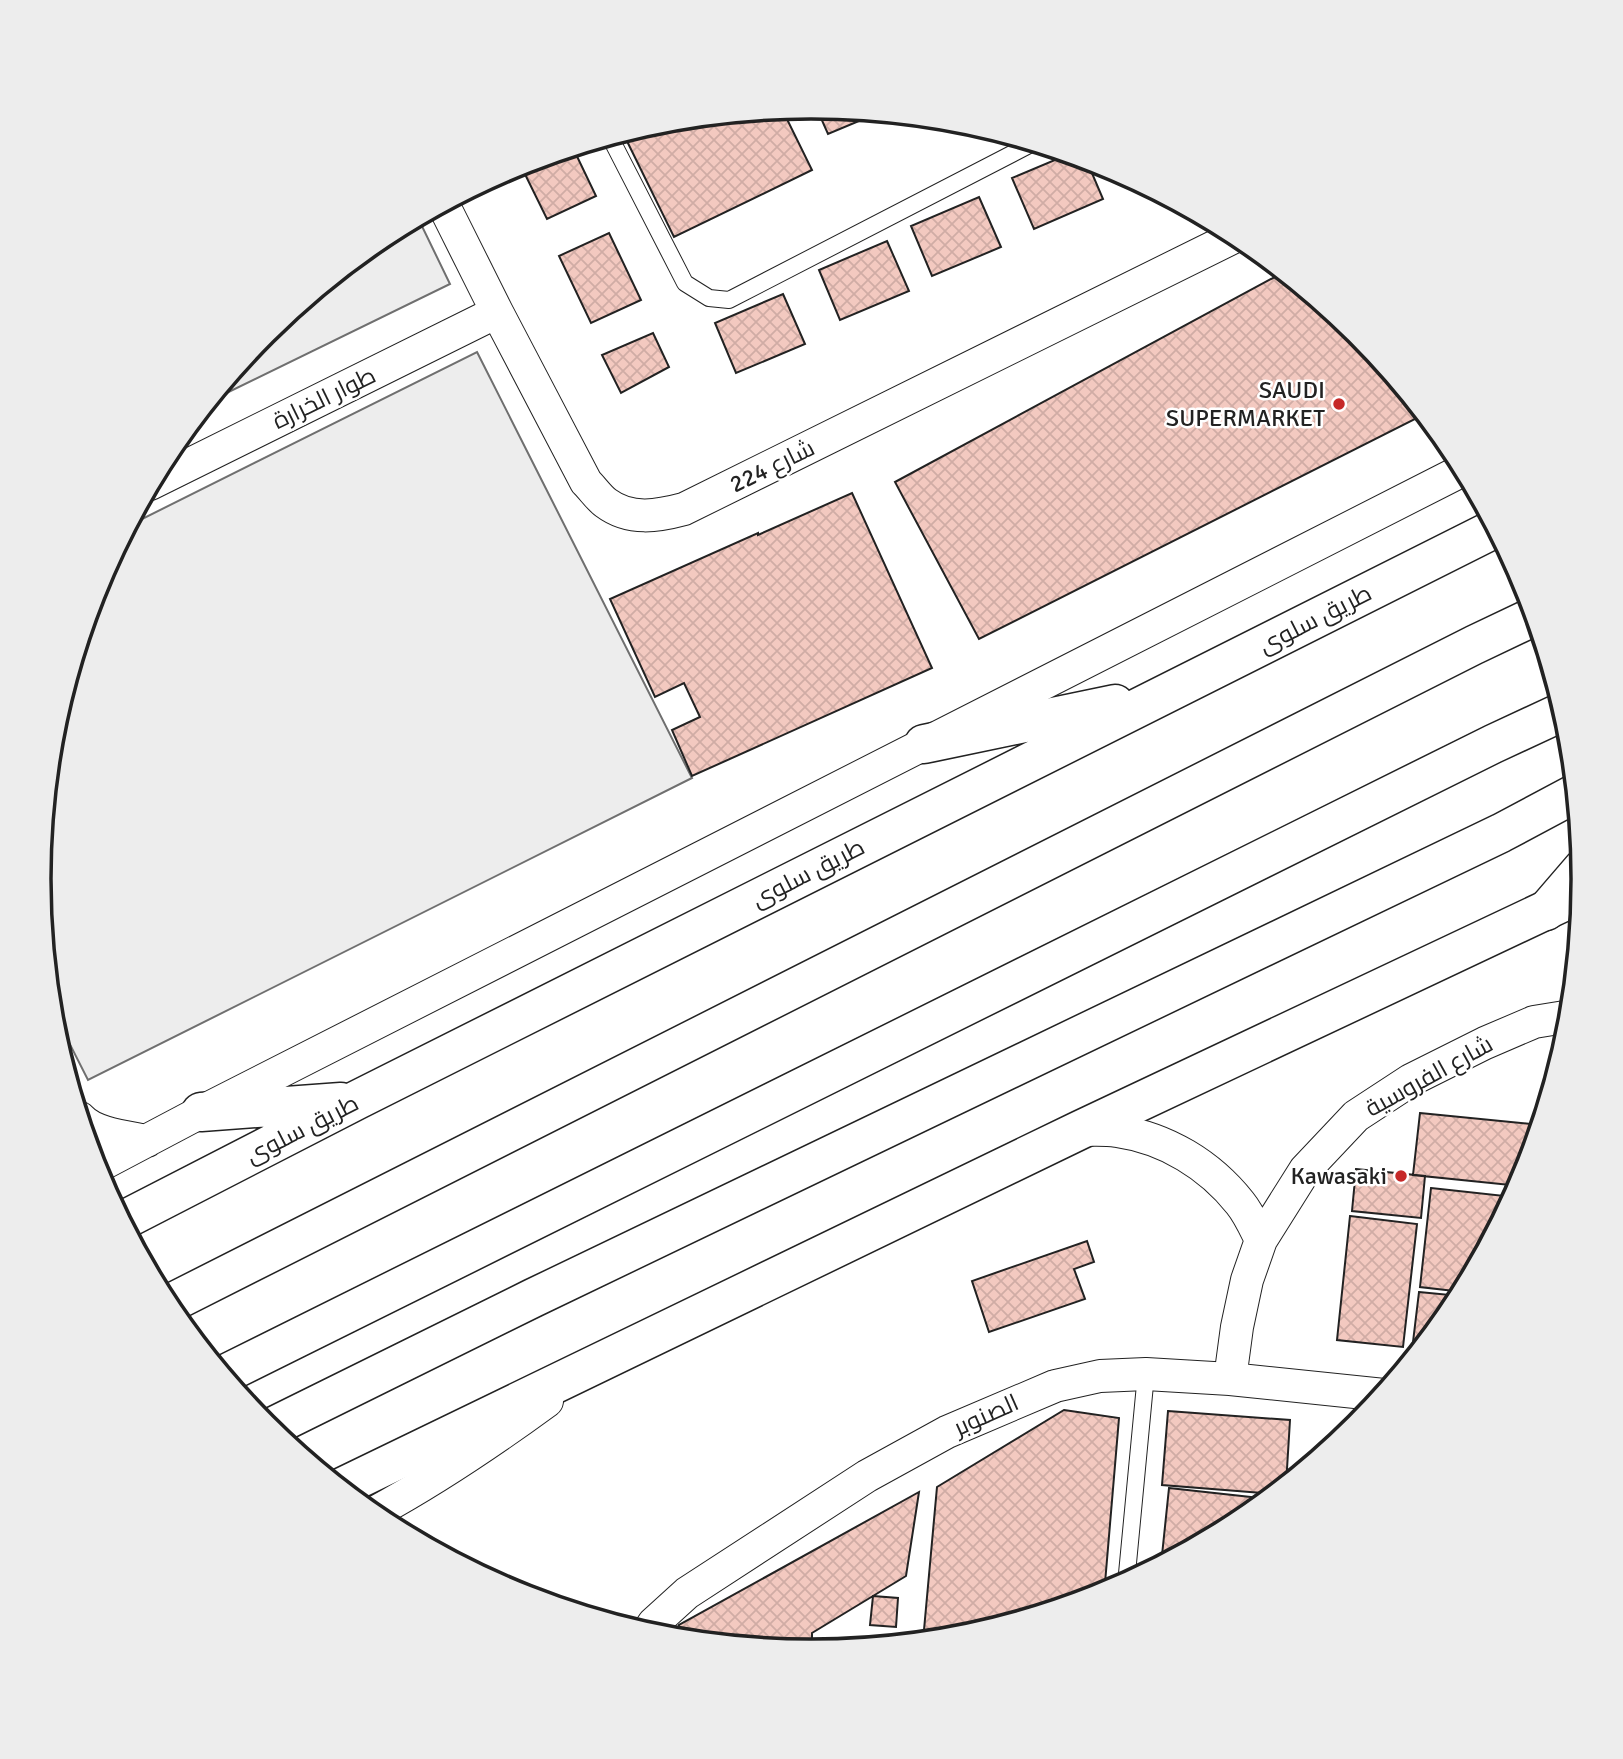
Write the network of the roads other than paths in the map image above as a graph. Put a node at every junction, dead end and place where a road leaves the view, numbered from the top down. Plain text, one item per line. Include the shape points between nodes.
1 (614, 145) edge
2 (1022, 149) edge
3 (447, 212) edge
4 (1226, 242) edge
5 (497, 312) junction
6 (168, 475) edge
7 (1455, 475) edge
8 (1488, 532) edge
9 (1526, 620) edge
10 (1168, 692) junction
11 (1554, 716) edge
12 (924, 744) junction
13 (1568, 797) edge
14 (1572, 881) edge
15 (1572, 899) edge
16 (1546, 911) junction
17 (1560, 1018) edge
18 (357, 1100) junction
19 (201, 1112) junction
20 (92, 1127) edge
21 (1080, 1130) junction
22 (147, 1141) junction
23 (106, 1162) edge
24 (130, 1217) edge
25 (1261, 1240) junction
26 (178, 1300) edge
27 (605, 1360) junction
28 (231, 1371) edge
29 (1146, 1374) junction
30 (1230, 1379) junction
31 (1371, 1394) edge
32 (280, 1423) edge
33 (349, 1484) edge
34 (383, 1508) edge
35 (1127, 1571) edge
36 (654, 1624) edge

1 - 2 lane via 685,283 709,298 729,300
3 - 5 street, شارع 224
4 - 5 street, شارع 224 via 684,509 658,516 630,514 607,504 586,482
5 - 6 street, طوار الخرارة
7 - 12 street
8 - 10 main road, طريق سلوى
9 - 26 main road
10 - 12 main road
10 - 18 main road, طريق سلوى
11 - 28 main road
12 - 19 street
13 - 32 main road
14 - 16 main road
15 - 16 main road
16 - 21 main road
17 - 25 street, شارع الفروسية via 1534,1022 1485,1043 1411,1080 1356,1116 1304,1170
18 - 19 main road
18 - 24 main road, طريق سلوى
19 - 22 street
20 - 22 street
21 - 25 street via 1153,1139 1186,1155 1216,1177 1242,1205
21 - 27 main road
22 - 23 street
25 - 30 street, شارع الفروسية via 1247,1280
27 - 33 main road
27 - 34 street via 495,1439
29 - 30 street, الصنوبر
29 - 35 lane
29 - 36 street, الصنوبر via 1100,1376 1055,1386 947,1432 867,1476 687,1593
30 - 31 street, الصنوبر

